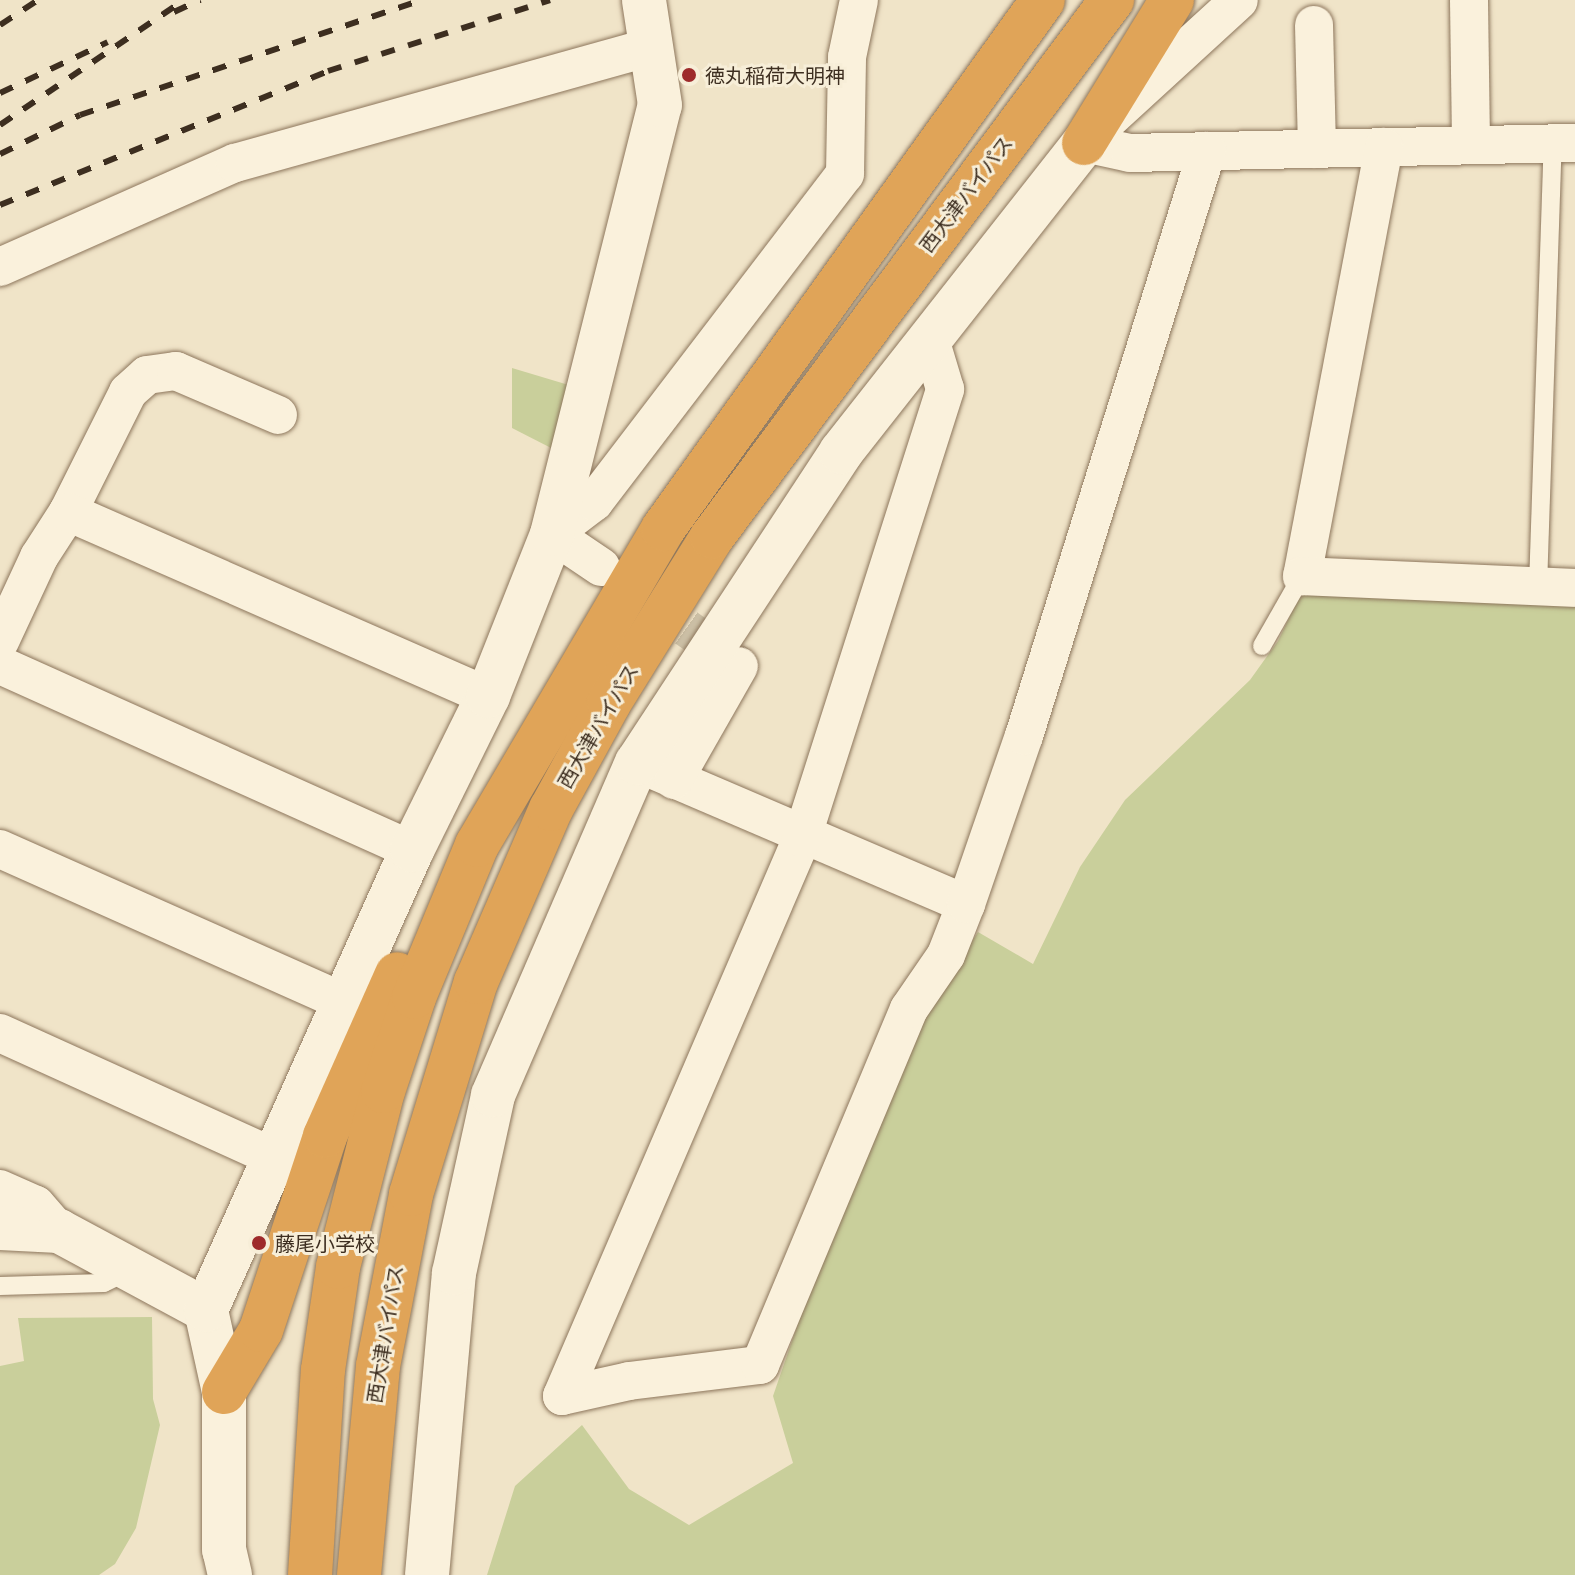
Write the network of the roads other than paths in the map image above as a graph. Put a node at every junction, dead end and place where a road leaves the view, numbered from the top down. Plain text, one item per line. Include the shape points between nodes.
1 (644, 0) edge
2 (859, 0) edge
3 (1043, 0) edge
4 (1112, 0) edge
5 (1172, 0) edge
6 (1239, 0) edge
7 (1469, 0) edge
8 (1314, 25) dead end
9 (651, 47) junction
10 (1084, 143) junction
11 (1564, 144) edge
12 (1471, 145) junction
13 (1384, 147) junction
14 (1317, 149) junction
15 (1207, 151) junction
16 (0, 267) edge
17 (930, 339) junction
18 (278, 415) dead end
19 (68, 512) junction
20 (552, 534) junction
21 (601, 567) dead end
22 (1302, 576) junction
23 (1538, 587) junction
24 (1575, 588) edge
25 (0, 641) edge
26 (1262, 646) dead end
27 (0, 665) edge
28 (739, 666) dead end
29 (488, 696) junction
30 (655, 771) junction
31 (802, 838) junction
32 (477, 845) junction
33 (0, 849) edge
34 (412, 850) junction
35 (966, 904) junction
36 (346, 1003) junction
37 (0, 1033) edge
38 (276, 1158) junction
39 (0, 1189) edge
40 (0, 1228) edge
41 (59, 1231) junction
42 (132, 1270) junction
43 (0, 1286) edge
44 (206, 1310) junction
45 (224, 1392) junction
46 (230, 1575) edge
47 (310, 1575) edge
48 (359, 1575) edge
49 (427, 1575) edge

1 - 9 street
2 - 20 street via 847,57 845,174 594,502
3 - 32 highway via 663,529
4 - 48 highway, 西大津バイパス via 712,537 609,703 551,809 476,982 411,1194 378,1366
5 - 10 highway
6 - 10 street
7 - 12 street
8 - 14 street
9 - 16 street via 235,163
9 - 20 street via 660,105
10 - 15 street via 1130,153
10 - 17 street
11 - 12 street
11 - 23 lane
12 - 13 street
13 - 14 street
13 - 22 street
14 - 15 street
15 - 35 street via 1024,736
17 - 30 street via 841,452
17 - 31 street via 945,389
18 - 19 street via 176,371 147,375 128,392
19 - 25 street via 39,557
19 - 29 street
20 - 21 street
20 - 29 street
22 - 23 street
22 - 26 lane
23 - 24 street
27 - 34 street
28 - 30 street
29 - 34 street
30 - 31 street
30 - 49 street via 493,1095 454,1273
31 - 35 street
31 - 35 street via 562,1396 629,1381 760,1365 909,1009 946,955
32 - 45 highway via 442,879 371,1029 325,1136 261,1330
32 - 47 highway via 414,997 383,1091 338,1267 323,1370
33 - 36 street
34 - 36 street
36 - 38 street
37 - 38 street
38 - 44 street
39 - 41 street via 36,1205
40 - 41 street
41 - 42 street
42 - 43 lane via 104,1283
42 - 44 street
44 - 45 street
45 - 46 street via 224,1550

